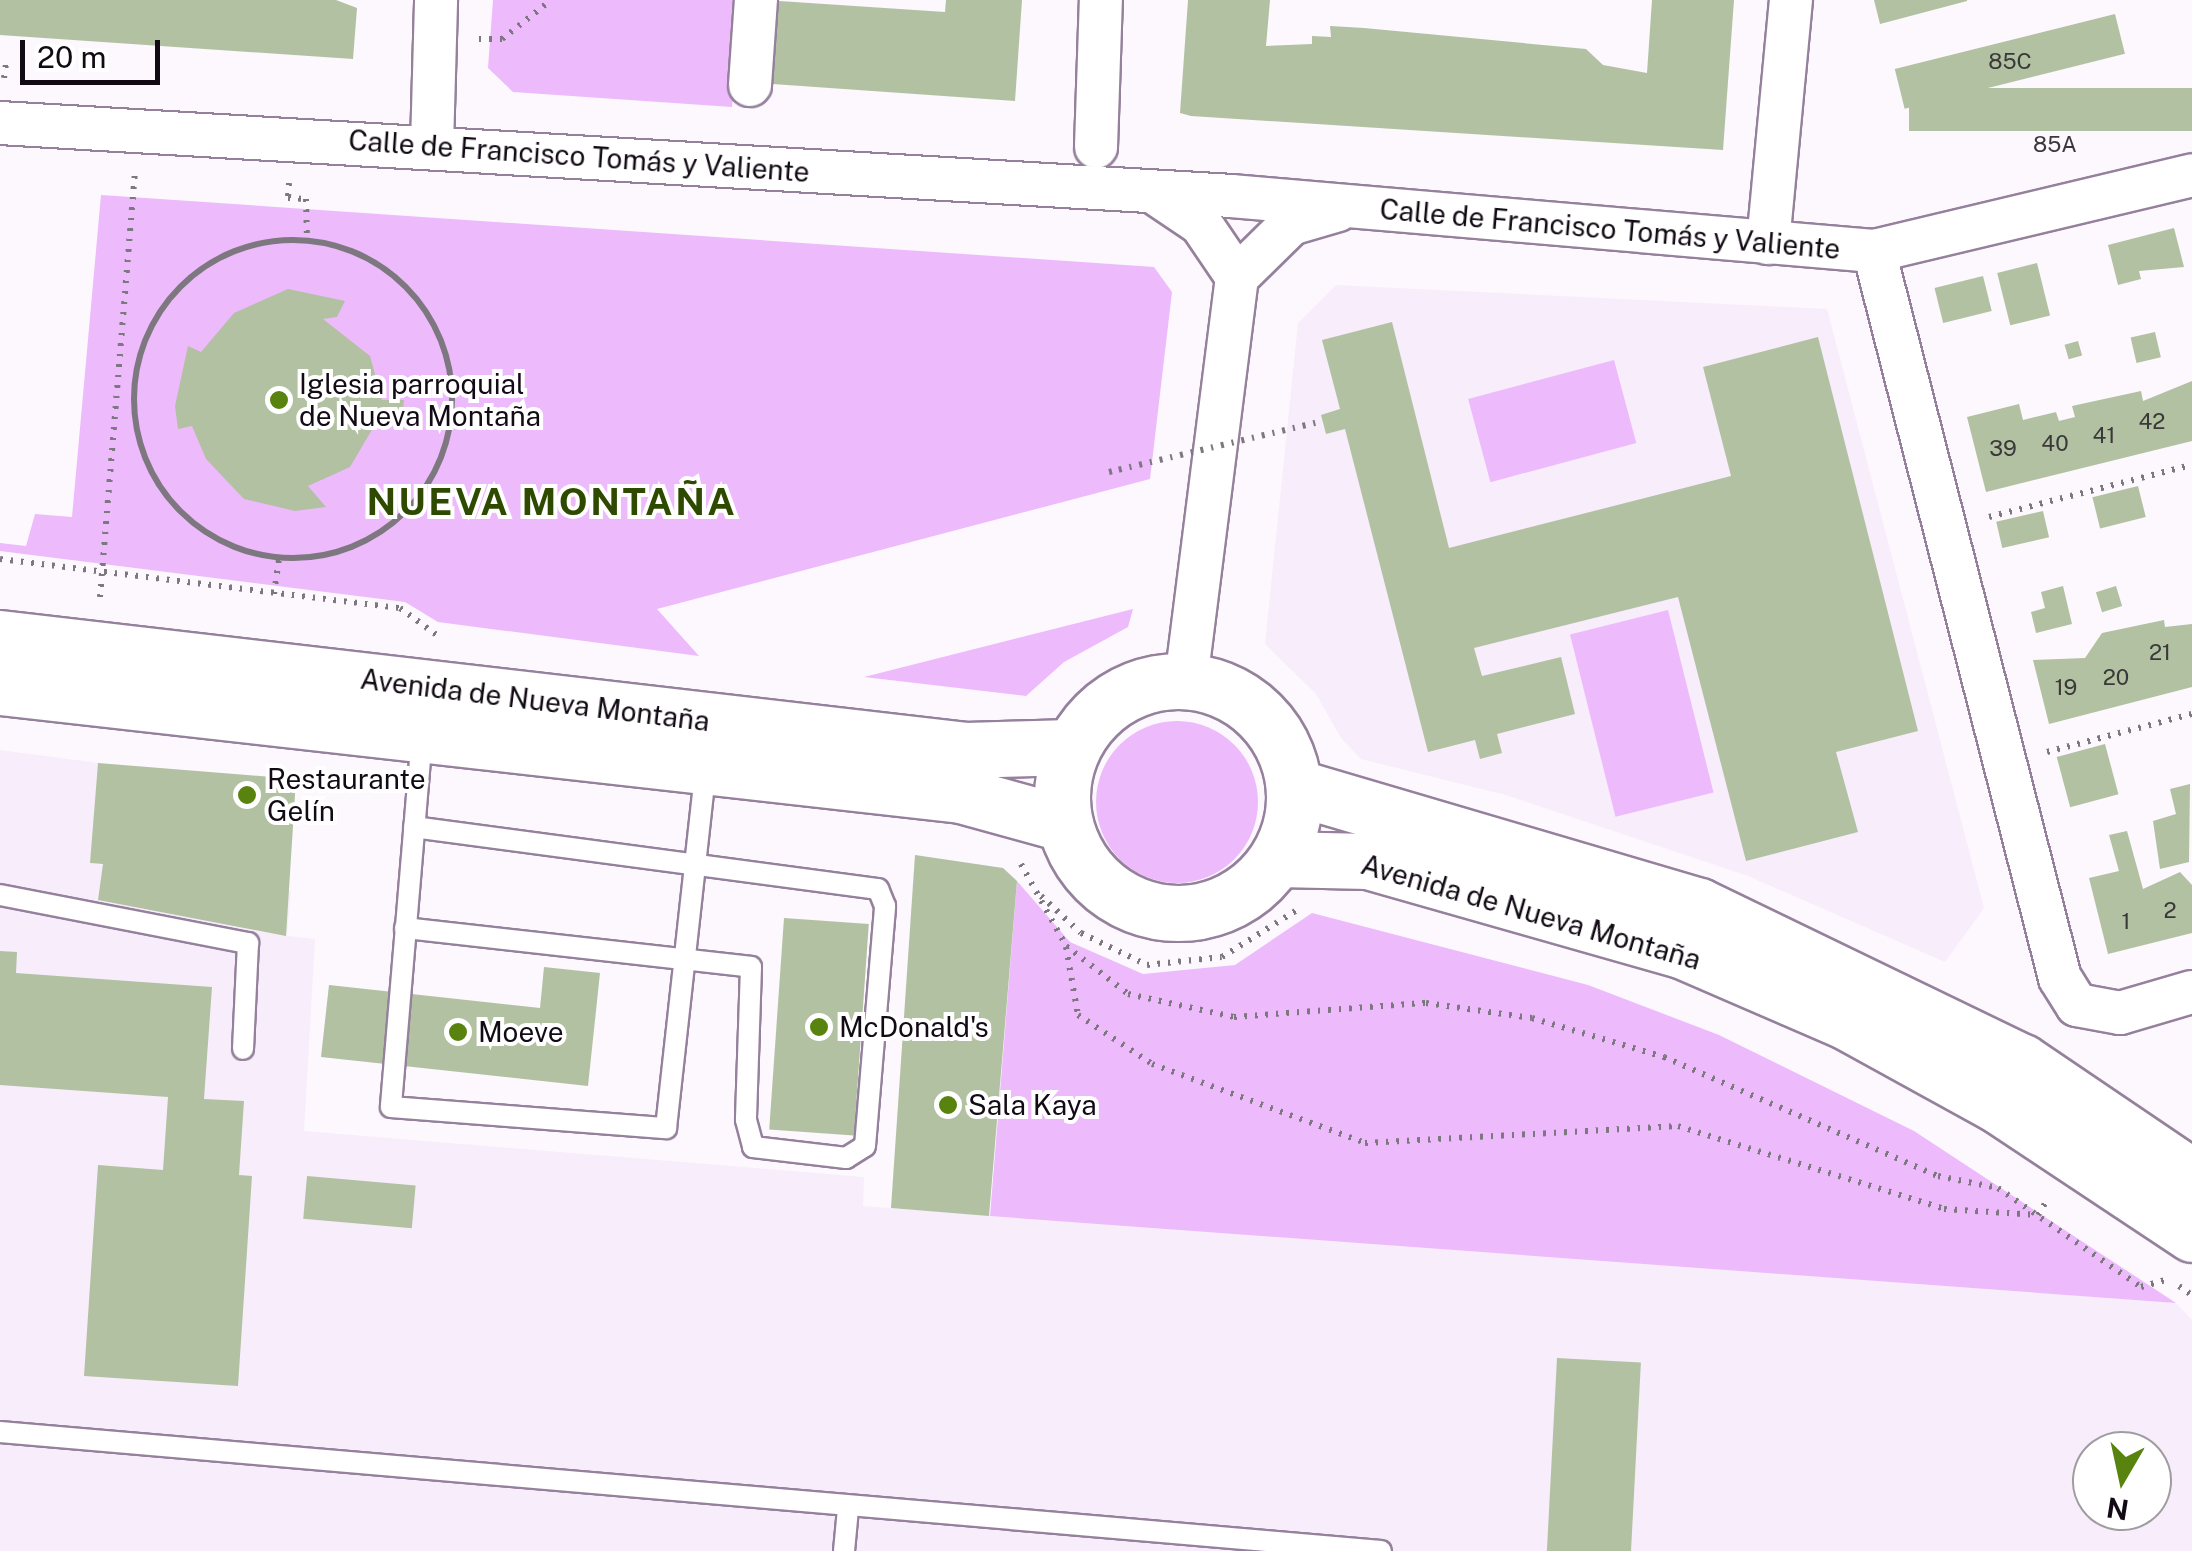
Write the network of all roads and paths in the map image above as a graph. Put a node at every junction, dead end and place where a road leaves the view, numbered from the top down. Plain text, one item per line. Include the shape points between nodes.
1 (436, 0) edge
2 (551, 0) edge
3 (756, 0) edge
4 (1100, 0) edge
5 (1792, 0) edge
6 (478, 38) dead end
7 (750, 85) dead end
8 (0, 123) edge
9 (139, 128) junction
10 (432, 146) junction
11 (1096, 147) dead end
12 (2192, 174) edge
13 (1158, 195) junction
14 (1346, 207) junction
15 (1768, 243) junction
16 (1874, 251) junction
17 (1237, 278) junction
18 (117, 400) junction
19 (134, 400) junction
20 (1323, 421) dead end
21 (2192, 465) edge
22 (1109, 472) dead end
23 (1949, 528) junction
24 (278, 557) junction
25 (0, 558) edge
26 (100, 573) junction
27 (274, 594) junction
28 (112, 598) dead end
29 (0, 638) edge
30 (457, 638) dead end
31 (1186, 679) junction
32 (0, 687) edge
33 (2192, 714) edge
34 (422, 735) junction
35 (1072, 746) junction
36 (2007, 762) junction
37 (707, 766) junction
38 (1295, 787) junction
39 (987, 799) junction
40 (1063, 823) junction
41 (414, 826) junction
42 (1278, 859) junction
43 (696, 862) junction
44 (1037, 891) junction
45 (0, 894) edge
46 (1320, 908) dead end
47 (405, 928) junction
48 (1066, 946) junction
49 (686, 958) junction
50 (2192, 992) edge
51 (243, 1049) dead end
52 (2192, 1177) edge
53 (2033, 1191) dead end
54 (2038, 1215) junction
55 (2186, 1253) edge
56 (0, 1432) edge
57 (848, 1508) junction
58 (844, 1551) edge
59 (1381, 1551) edge

1 - 10 street
2 - 6 path via 502,39
3 - 7 street
4 - 11 street
5 - 15 street
8 - 9 street, Calle de Francisco Tomás y Valiente
9 - 10 street, Calle de Francisco Tomás y Valiente
9 - 18 path
10 - 13 street, Calle de Francisco Tomás y Valiente
12 - 16 street, Calle de Francisco Tomás y Valiente
13 - 14 street, Calle de Francisco Tomás y Valiente
13 - 17 street, Calle de Francisco Tomás y Valiente via 1202,224
14 - 15 street, Calle de Francisco Tomás y Valiente
14 - 17 street, Calle de Francisco Tomás y Valiente via 1291,224
15 - 16 street, Calle de Francisco Tomás y Valiente
16 - 23 street
17 - 31 street
18 - 19 path
18 - 26 path
19 - 24 path via 148,465 188,518 215,538
19 - 24 path via 146,335 163,306 184,281 242,248 291,240 340,247 410,291 449,364 440,462 374,536
20 - 22 path, bridge
21 - 23 path
23 - 36 street
24 - 27 path
25 - 26 path
26 - 27 path
26 - 28 path via 98,597
27 - 30 path via 400,608
29 - 35 main road, Avenida de Nueva Montaña via 965,750
31 - 35 main road via 1139,686 1099,709
31 - 38 main road via 1260,712 1284,746
32 - 34 main road, Avenida de Nueva Montaña
33 - 36 path
34 - 37 main road, Avenida de Nueva Montaña
34 - 41 lane
35 - 40 main road
36 - 50 street via 2060,978 2077,1005 2120,1013
37 - 39 main road, Avenida de Nueva Montaña
37 - 43 lane
38 - 42 main road
38 - 52 main road, Avenida de Nueva Montaña via 1715,913 2022,1062
39 - 40 main road, Avenida de Nueva Montaña
39 - 44 path via 985,832
40 - 42 main road via 1104,888 1178,914 1252,889
41 - 43 lane
41 - 47 lane
42 - 55 main road, Avenida de Nueva Montaña via 1368,861 1681,950 1846,1022 1998,1105
43 - 49 lane
43 - 49 lane via 878,889 885,906 865,1146 846,1158 754,1148 746,1120 751,967
44 - 46 path via 1081,933 1148,965 1222,957 1302,906
44 - 48 path
45 - 51 lane via 248,943
47 - 49 lane
47 - 49 lane via 391,1108 666,1128
48 - 54 path via 1128,994 1180,1010 1234,1017 1426,1003 1532,1018 1664,1057 1938,1176 1998,1188
48 - 54 path via 1078,1015 1152,1064 1365,1143 1678,1126 1897,1198
53 - 54 path via 2047,1200
54 - 55 path via 2142,1288
56 - 57 lane
57 - 58 lane
57 - 59 lane

